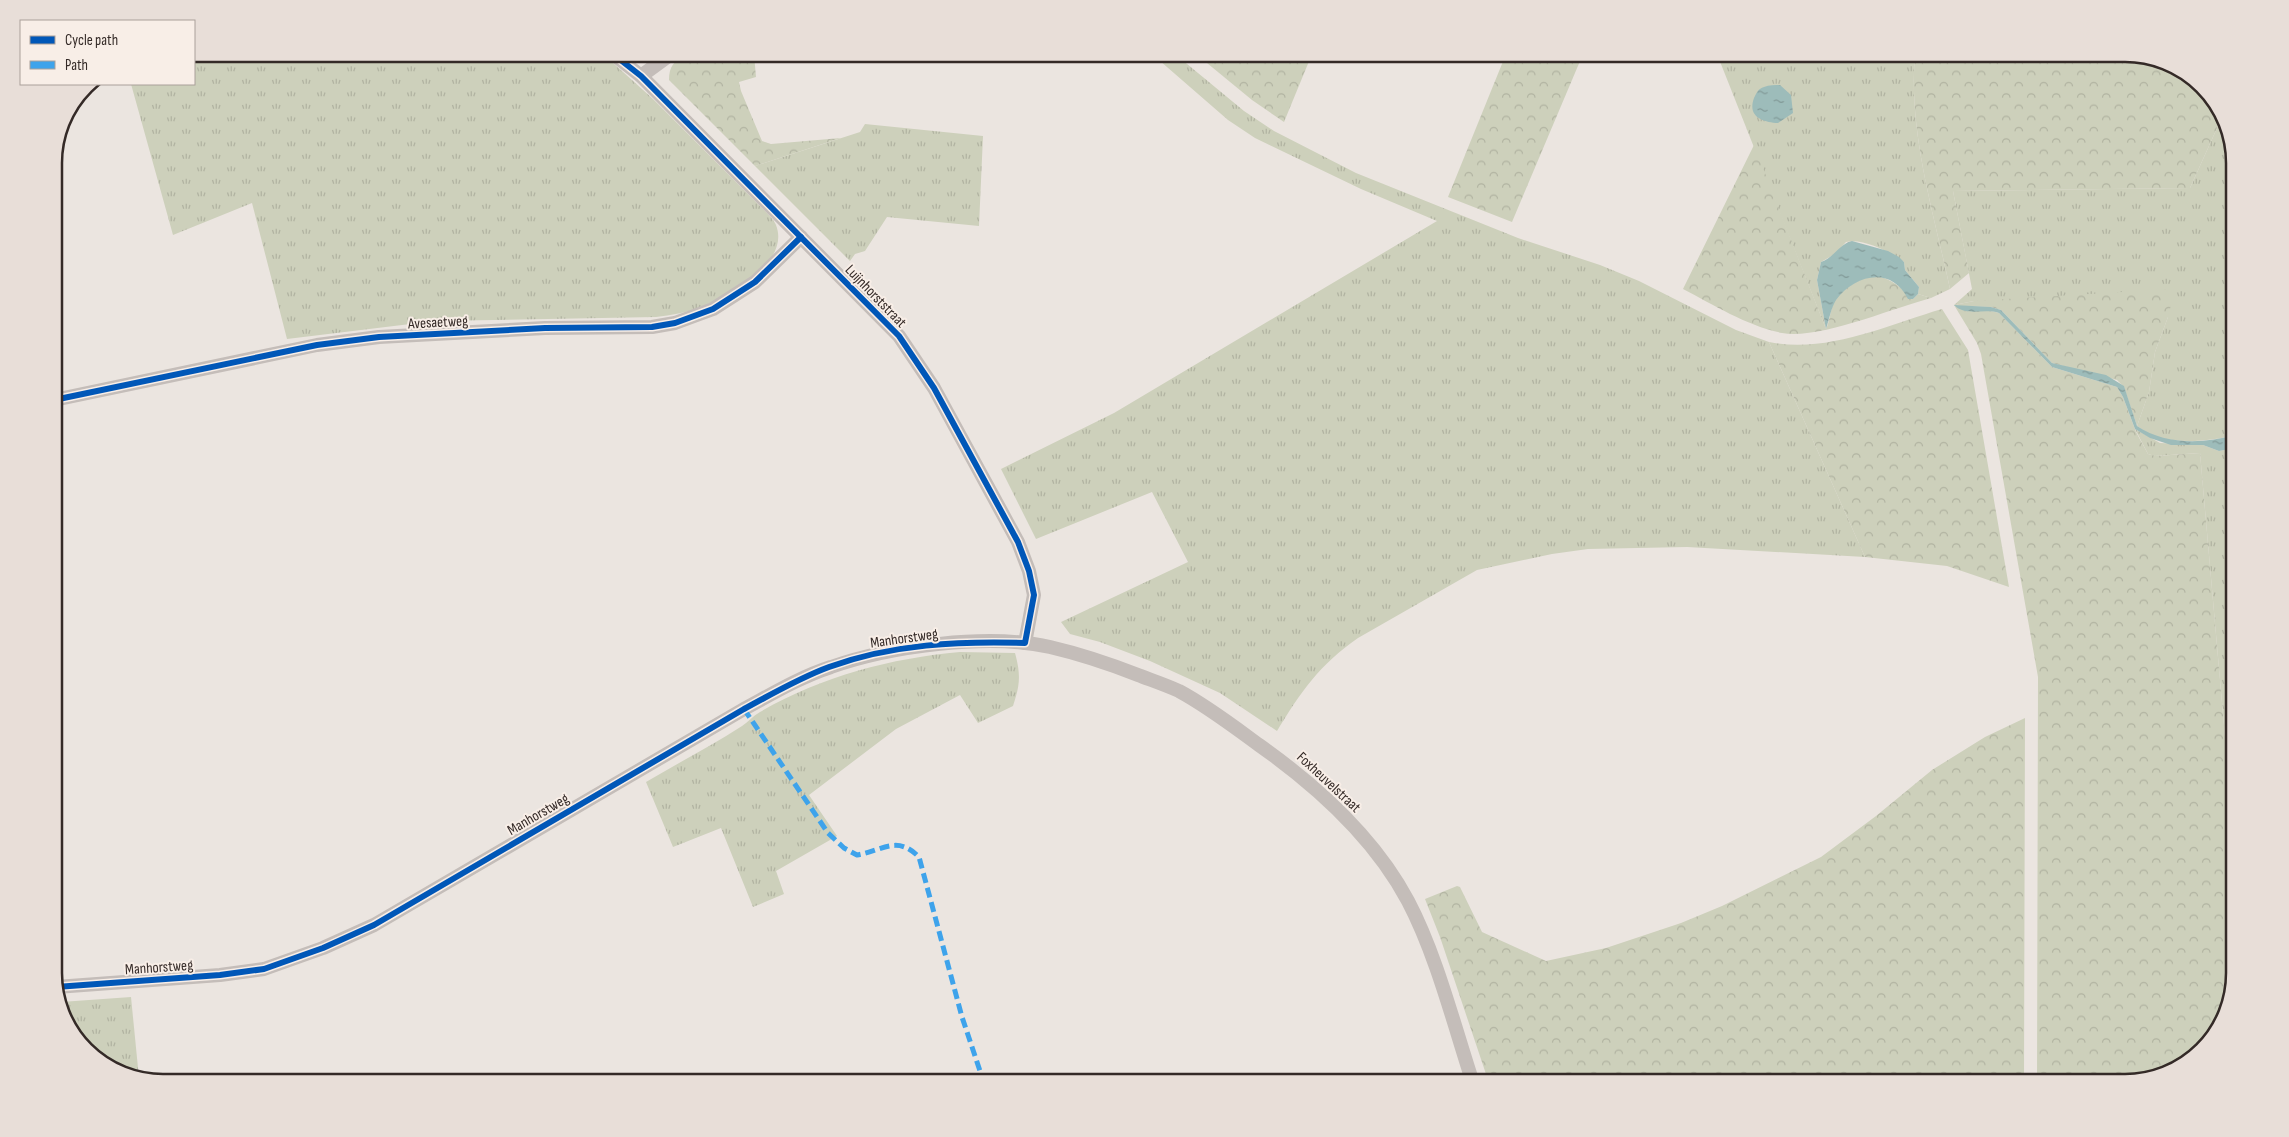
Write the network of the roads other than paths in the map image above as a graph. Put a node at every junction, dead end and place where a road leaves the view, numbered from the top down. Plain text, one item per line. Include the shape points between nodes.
1 (623, 62) edge
2 (660, 62) edge
3 (641, 76) junction
4 (800, 237) junction
5 (63, 398) edge
6 (1025, 643) junction
7 (63, 986) edge
8 (1470, 1074) edge

1 - 3 street, Luijnhorststraat
2 - 3 street
3 - 4 street, Luijnhorststraat
4 - 5 street, Avesaetweg via 754,282 714,309 675,323 652,327 544,328 379,337 248,357
4 - 6 street, Luijnhorststraat via 899,336 934,388 1018,542 1029,571 1034,595
6 - 7 street, Manhorstweg via 928,645 868,655 812,675 744,709 374,925 293,960 264,969 220,975
6 - 8 street, Foxheuvelstraat via 1089,658 1178,691 1293,769 1336,807 1382,860 1408,901 1434,962

